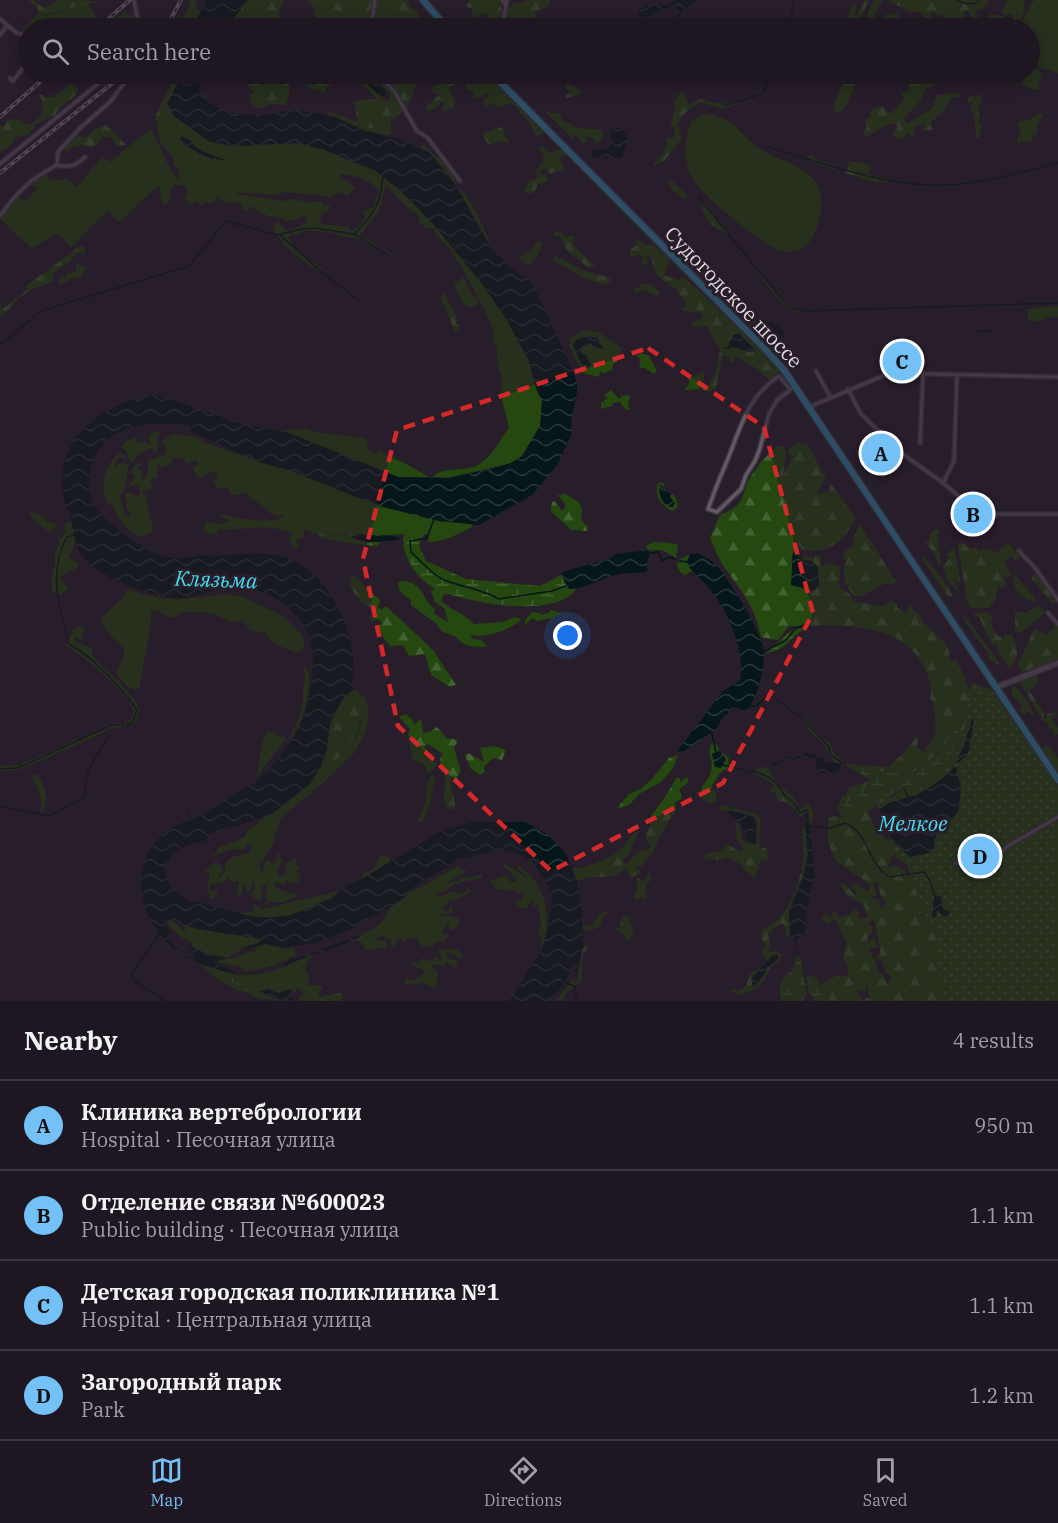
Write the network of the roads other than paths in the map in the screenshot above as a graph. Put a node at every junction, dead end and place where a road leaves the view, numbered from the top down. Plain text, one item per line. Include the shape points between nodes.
1 (134, 0) edge
2 (375, 0) edge
3 (423, 0) edge
4 (502, 0) edge
5 (507, 0) edge
6 (506, 5) junction
7 (137, 18) edge
8 (372, 18) edge
9 (438, 18) edge
10 (504, 18) edge
11 (0, 19) edge
12 (7, 26) junction
13 (18, 33) edge
14 (0, 35) edge
15 (18, 74) edge
16 (10, 78) dead end
17 (98, 84) edge
18 (124, 84) edge
19 (387, 84) edge
20 (502, 84) edge
21 (85, 158) dead end
22 (0, 164) edge
23 (57, 165) junction
24 (460, 181) dead end
25 (0, 216) edge
26 (816, 371) dead end
27 (923, 374) junction
28 (957, 375) junction
29 (1058, 377) edge
30 (793, 388) junction
31 (848, 390) junction
32 (831, 398) junction
33 (809, 407) junction
34 (920, 443) dead end
35 (943, 483) junction
36 (1058, 514) edge
37 (1019, 551) dead end
38 (1058, 600) edge
39 (1048, 613) dead end
40 (1058, 624) edge
41 (1058, 663) edge
42 (997, 687) junction
43 (1058, 780) edge
44 (1058, 817) edge
45 (955, 862) dead end

1 - 7 street
2 - 8 street
3 - 9 main road
4 - 6 street
5 - 6 street
6 - 10 street
11 - 12 street
12 - 13 street
12 - 14 street
15 - 16 street via 13,81
17 - 22 street
18 - 23 street via 58,152
19 - 24 street via 417,130 428,138
20 - 30 main road, Судогодское шоссе via 765,349
21 - 23 street via 68,168
23 - 25 street via 17,192
26 - 32 street
27 - 28 street
27 - 31 street via 890,373
27 - 34 street
28 - 29 street
28 - 35 street via 954,461
30 - 30 street via 777,400 769,414 760,448 741,489 717,512 708,508 738,430 756,396 779,376
30 - 33 main road, Судогодское шоссе
31 - 32 street
31 - 35 street via 867,421 900,452
32 - 33 street
33 - 42 main road, Судогодское шоссе
35 - 36 street via 984,517
37 - 38 street
39 - 40 street
41 - 42 street
42 - 43 main road, Судогодское шоссе
44 - 45 street via 990,861 979,865

